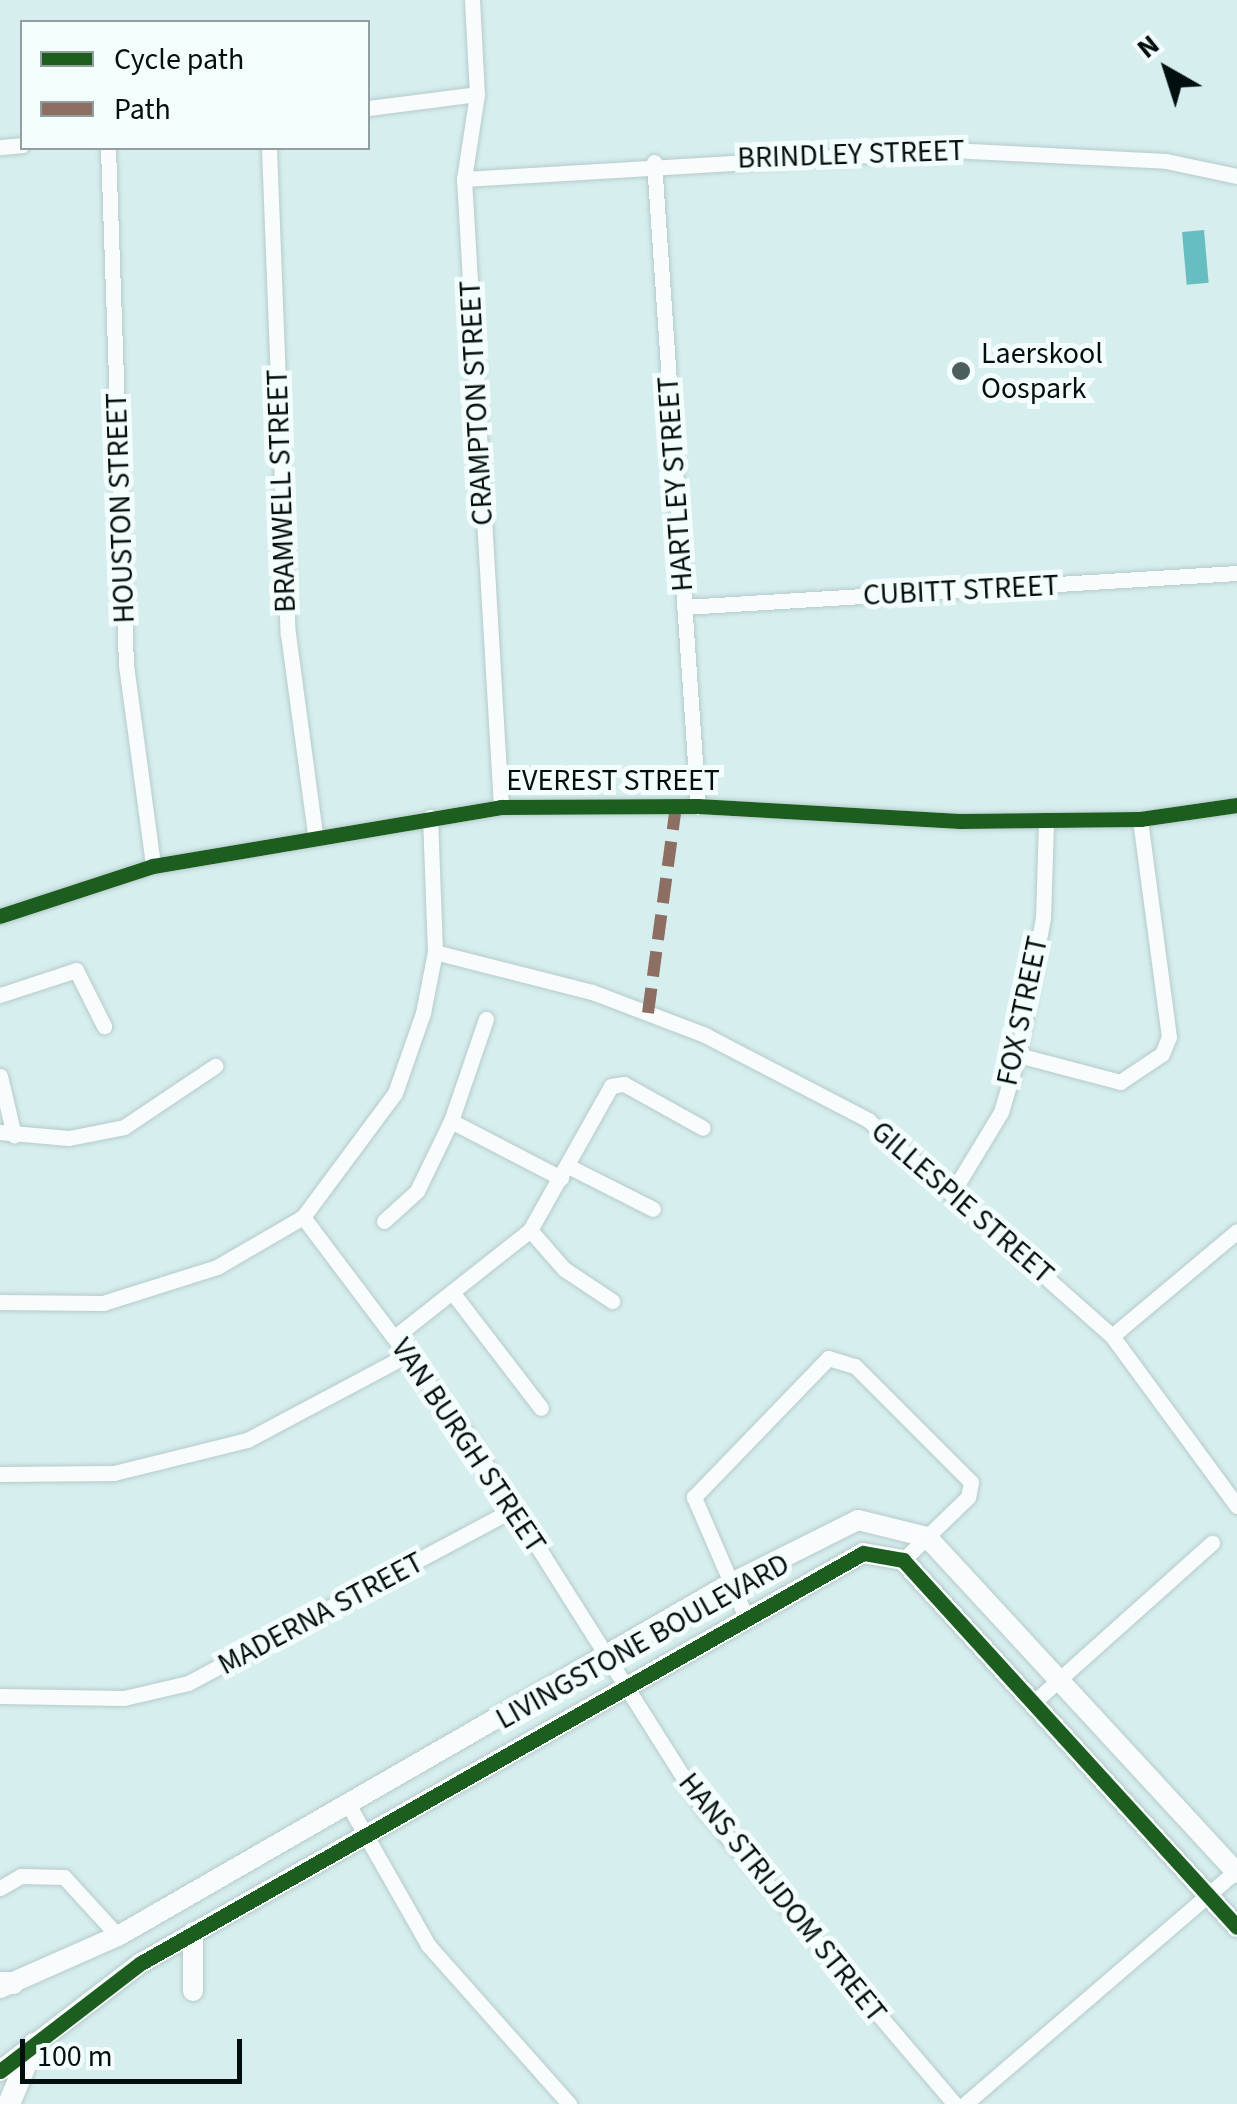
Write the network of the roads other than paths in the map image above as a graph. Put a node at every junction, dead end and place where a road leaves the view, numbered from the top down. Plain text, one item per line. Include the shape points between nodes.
1 (472, 0) edge
2 (478, 94) junction
3 (370, 108) edge
4 (108, 150) edge
5 (269, 150) edge
6 (654, 162) junction
7 (1237, 176) edge
8 (464, 179) junction
9 (1237, 573) edge
10 (684, 608) junction
11 (1237, 805) edge
12 (698, 806) junction
13 (501, 807) junction
14 (430, 818) junction
15 (1140, 819) junction
16 (1046, 820) junction
17 (315, 833) junction
18 (153, 866) junction
19 (0, 916) edge
20 (435, 952) junction
21 (0, 995) edge
22 (486, 1019) dead end
23 (104, 1026) dead end
24 (1018, 1055) junction
25 (214, 1066) dead end
26 (0, 1076) edge
27 (451, 1121) junction
28 (704, 1128) dead end
29 (7, 1134) edge
30 (565, 1172) junction
31 (954, 1188) junction
32 (653, 1209) dead end
33 (303, 1217) junction
34 (384, 1220) dead end
35 (530, 1230) junction
36 (1237, 1231) edge
37 (452, 1292) junction
38 (0, 1302) edge
39 (612, 1302) dead end
40 (396, 1336) junction
41 (1112, 1336) junction
42 (409, 1354) junction
43 (541, 1408) dead end
44 (0, 1474) edge
45 (1237, 1506) edge
46 (514, 1509) junction
47 (926, 1537) junction
48 (1212, 1543) dead end
49 (903, 1560) junction
50 (728, 1585) junction
51 (745, 1615) junction
52 (602, 1658) junction
53 (1062, 1678) junction
54 (618, 1686) junction
55 (0, 1696) edge
56 (1034, 1702) junction
57 (348, 1804) junction
58 (365, 1832) junction
59 (1236, 1872) edge
60 (0, 1888) edge
61 (1206, 1892) junction
62 (1237, 1927) edge
63 (193, 1932) junction
64 (118, 1936) junction
65 (4, 1984) edge
66 (193, 1991) dead end
67 (34, 2044) junction
68 (0, 2071) edge
69 (8, 2104) edge
70 (569, 2104) edge
71 (955, 2104) edge
72 (965, 2104) edge

1 - 2 street, CRAMPTON STREET
2 - 3 street
2 - 8 street, CRAMPTON STREET
4 - 18 street, HOUSTON STREET via 126,665
5 - 17 street, BRAMWELL STREET via 288,634
6 - 7 street, BRINDLEY STREET via 1059,152
6 - 8 street, BRINDLEY STREET
6 - 10 street, HARTLEY STREET
8 - 13 street, CRAMPTON STREET
9 - 10 street, CUBITT STREET
10 - 12 street, HARTLEY STREET
11 - 15 street, EVEREST STREET
12 - 13 street, EVEREST STREET
12 - 16 street, EVEREST STREET
13 - 14 street, EVEREST STREET
14 - 17 street, EVEREST STREET
14 - 20 street
15 - 16 street, EVEREST STREET
15 - 24 street via 1169,1037 1162,1054 1120,1082
16 - 24 street, FOX STREET via 1043,918
17 - 18 street, EVEREST STREET
18 - 19 street, EVEREST STREET
20 - 31 street, GILLESPIE STREET via 592,992 705,1035 868,1120
20 - 33 street via 395,1093
21 - 23 street via 76,970
22 - 27 street
24 - 31 street, FOX STREET via 1001,1112
25 - 29 street via 124,1127 69,1138
26 - 29 street
27 - 30 street
27 - 34 street via 416,1191
28 - 30 street via 615,1084
30 - 32 street
30 - 35 street
31 - 41 street, GILLESPIE STREET
33 - 38 street via 218,1268 104,1303
33 - 40 street, VAN BURGH STREET
35 - 37 street
35 - 39 street via 564,1268
36 - 41 street
37 - 40 street
37 - 43 street
40 - 42 street, VAN BURGH STREET
41 - 45 street, GILLESPIE STREET
42 - 44 street via 247,1440 114,1472
42 - 46 street, VAN BURGH STREET
46 - 52 street, VAN BURGH STREET
46 - 55 street, MADERNA STREET via 188,1683 124,1698
47 - 49 street
47 - 50 street, LIVINGSTONE BOULEVARD via 858,1520
47 - 50 street via 968,1497 966,1474 855,1366 828,1358 698,1486 694,1509
47 - 53 street
48 - 53 street
49 - 51 street, LIVINGSTONE BOULEVARD via 863,1553
49 - 56 street
50 - 51 street
50 - 52 street, LIVINGSTONE BOULEVARD
51 - 54 street, LIVINGSTONE BOULEVARD
52 - 54 street, VAN BURGH STREET
52 - 57 street, LIVINGSTONE BOULEVARD
53 - 56 street
53 - 59 street
54 - 58 street, LIVINGSTONE BOULEVARD
54 - 71 street, HANS STRIJDOM STREET via 754,1876
56 - 61 street
57 - 58 street
57 - 64 street, LIVINGSTONE BOULEVARD
58 - 63 street, LIVINGSTONE BOULEVARD
58 - 70 street via 428,1945
59 - 61 street
60 - 64 street via 21,1876 64,1876
61 - 62 street
61 - 72 street
63 - 66 street
63 - 67 street, LIVINGSTONE BOULEVARD
64 - 65 street, LIVINGSTONE BOULEVARD
67 - 68 street, LIVINGSTONE BOULEVARD
67 - 69 main road

